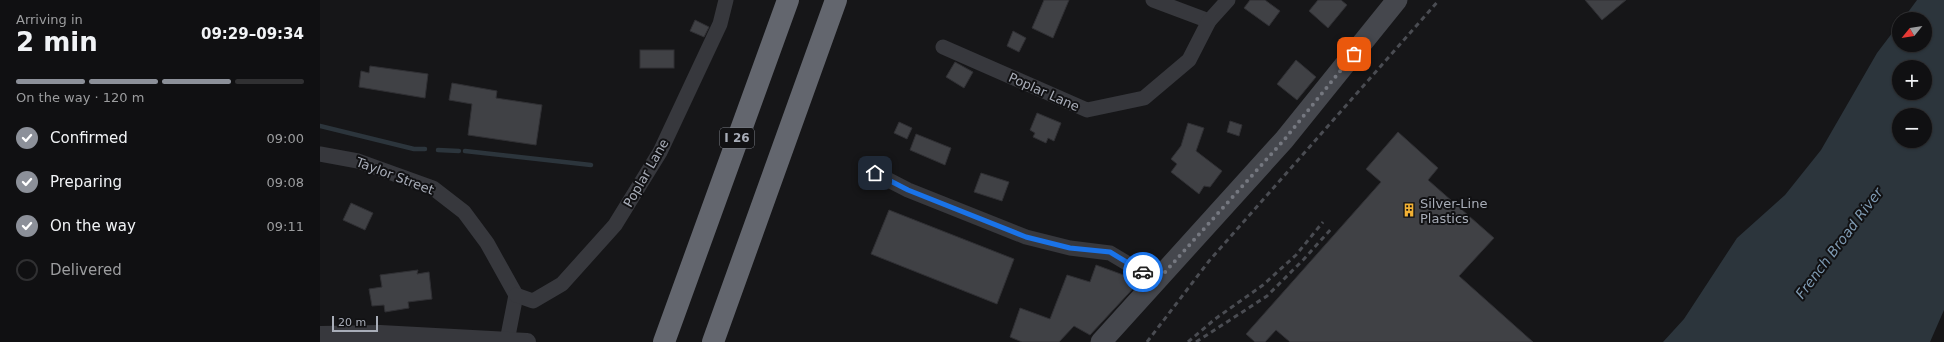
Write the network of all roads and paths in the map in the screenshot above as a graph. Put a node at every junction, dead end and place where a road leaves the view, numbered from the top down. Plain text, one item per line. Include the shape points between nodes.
1 (726, 0) edge
2 (788, 0) edge
3 (836, 0) edge
4 (1153, 0) edge
5 (1228, 0) edge
6 (1398, 0) edge
7 (1209, 21) junction
8 (943, 47) dead end
9 (320, 154) edge
10 (875, 173) dead end
11 (1157, 281) junction
12 (516, 295) junction
13 (320, 335) edge
14 (507, 341) junction
15 (527, 342) edge
16 (664, 342) edge
17 (712, 342) edge
18 (1100, 342) edge

1 - 12 street, Poplar Lane via 720,24 660,152 615,225 562,284 533,301
2 - 16 highway, I 26
3 - 17 highway
4 - 7 street
5 - 7 street, Poplar Lane
6 - 11 main road via 1284,140
7 - 8 street, Poplar Lane via 1189,60 1144,98 1087,110
9 - 12 street, Taylor Street via 358,161 434,188 464,212 487,243
10 - 11 street via 908,190 1026,237 1070,248 1110,252
11 - 18 main road
12 - 14 street
13 - 14 street via 380,334
14 - 15 street

